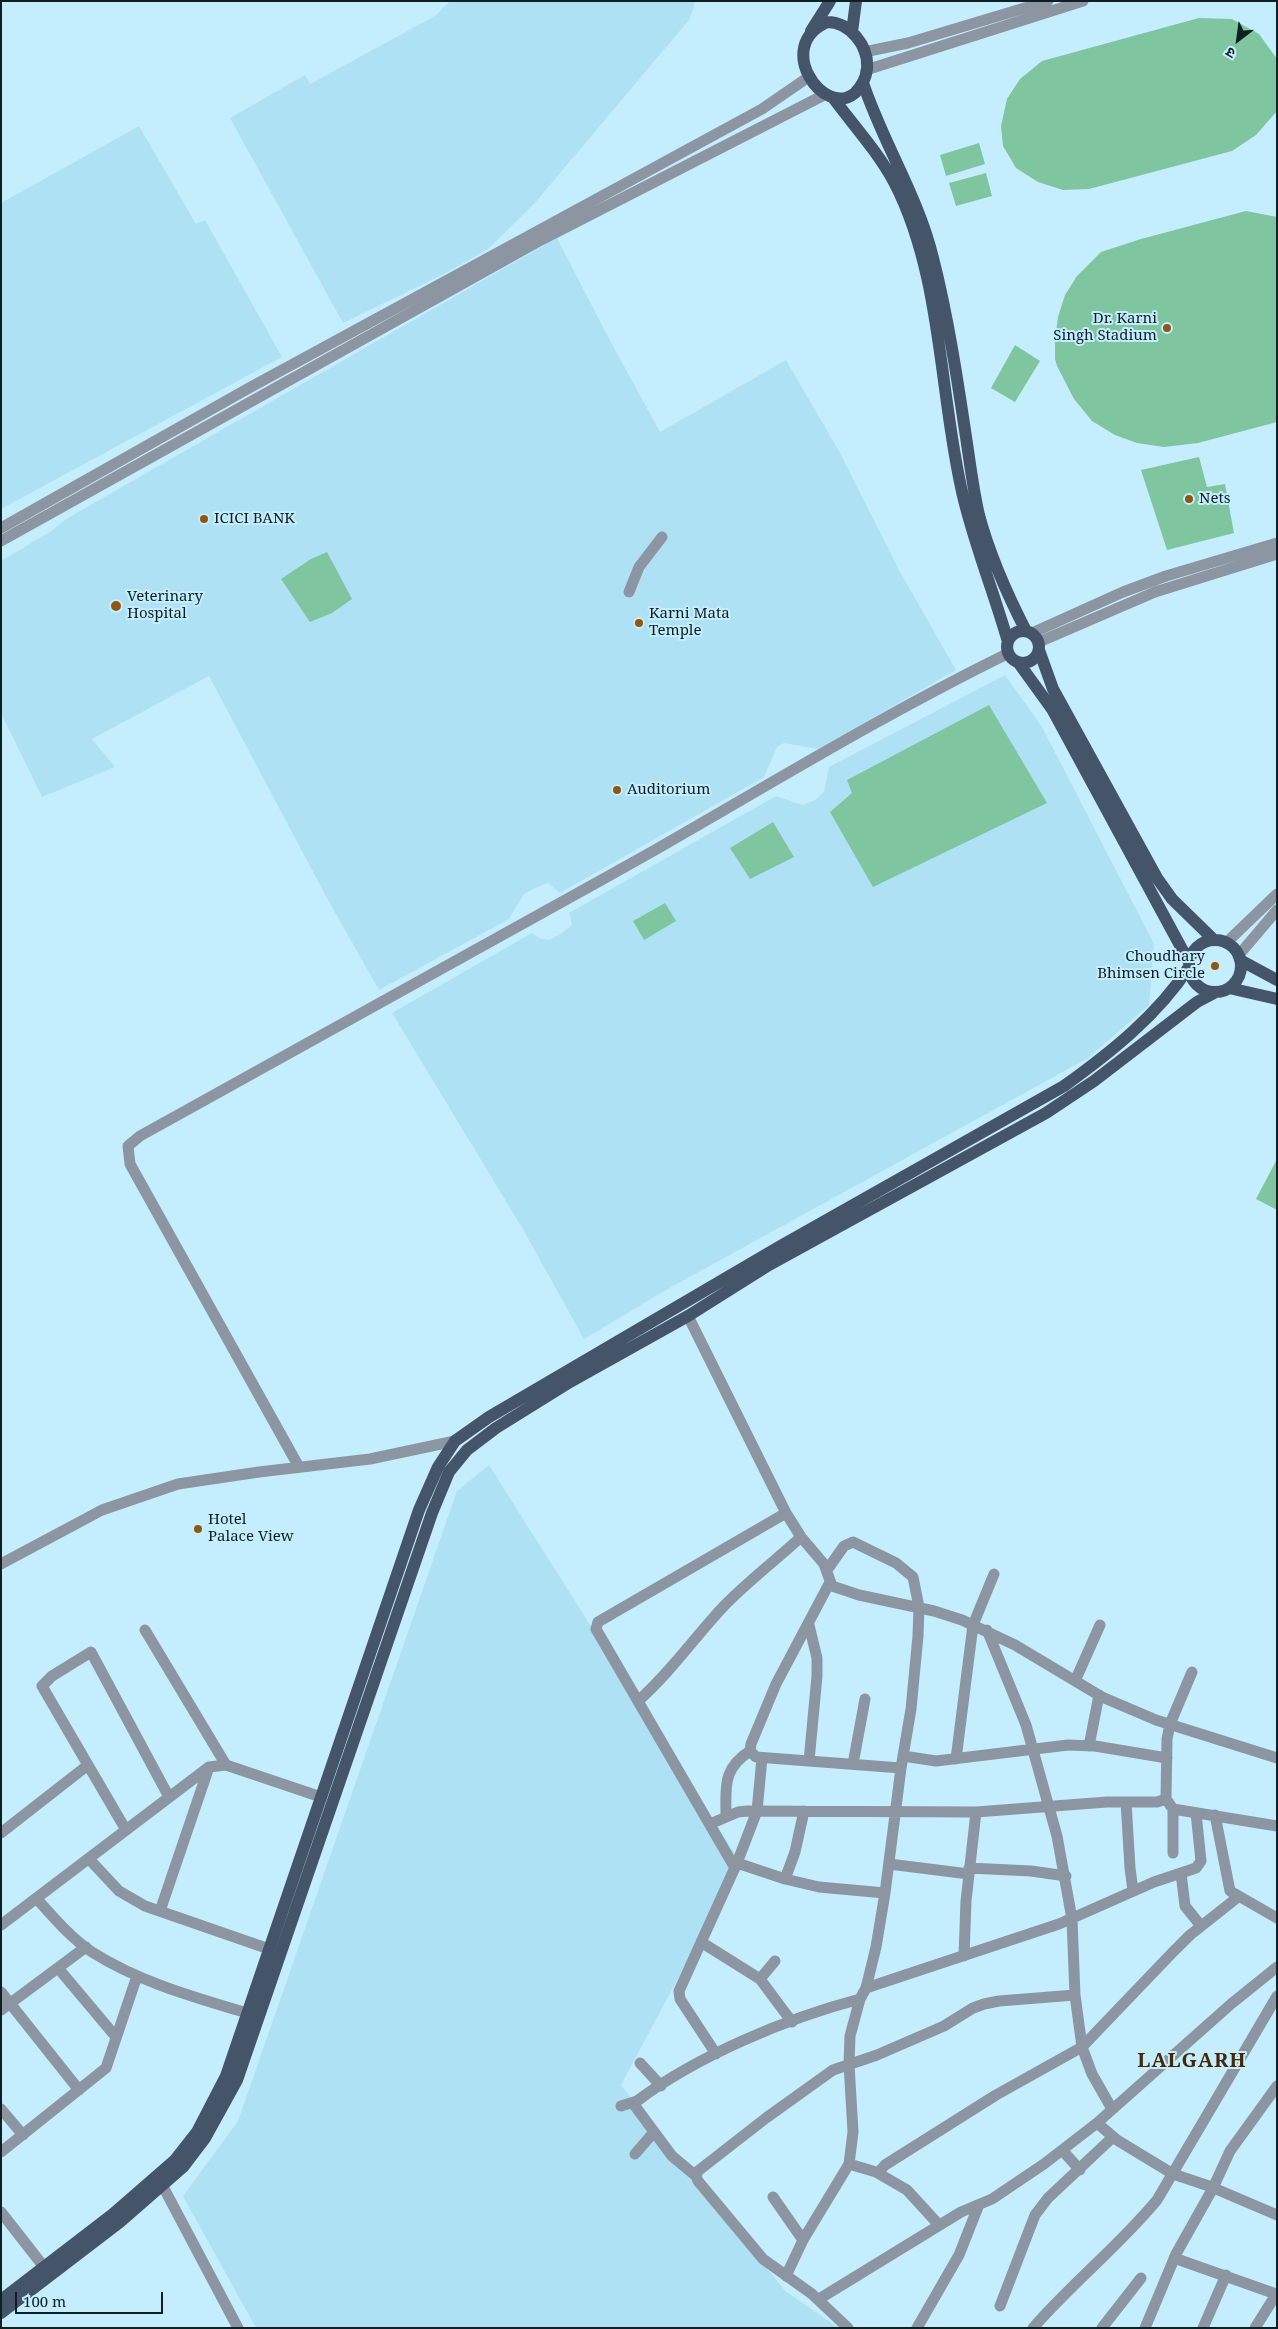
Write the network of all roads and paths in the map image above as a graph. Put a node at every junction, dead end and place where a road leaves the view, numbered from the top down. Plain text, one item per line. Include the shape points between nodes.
1 (830, 1) edge
2 (856, 1) edge
3 (1048, 1) edge
4 (1083, 1) edge
5 (852, 32) junction
6 (808, 35) junction
7 (864, 52) junction
8 (810, 76) junction
9 (865, 76) junction
10 (830, 96) junction
11 (1, 528) edge
12 (662, 537) dead end
13 (1, 541) edge
14 (1277, 542) edge
15 (1277, 554) edge
16 (630, 592) dead end
17 (1034, 639) junction
18 (1012, 652) junction
19 (1277, 894) edge
20 (1277, 910) edge
21 (1220, 941) junction
22 (1239, 958) junction
23 (1189, 965) junction
24 (1277, 980) edge
25 (1229, 988) junction
26 (1216, 992) junction
27 (1277, 999) edge
28 (688, 1316) junction
29 (454, 1441) junction
30 (299, 1467) junction
31 (786, 1513) junction
32 (801, 1537) junction
33 (1, 1564) edge
34 (994, 1574) dead end
35 (828, 1576) junction
36 (919, 1607) junction
37 (809, 1625) junction
38 (973, 1625) junction
39 (1100, 1625) dead end
40 (145, 1630) dead end
41 (987, 1630) junction
42 (1192, 1672) dead end
43 (1075, 1681) junction
44 (1099, 1695) junction
45 (865, 1699) dead end
46 (638, 1701) junction
47 (1170, 1724) junction
48 (1089, 1746) junction
49 (1033, 1750) junction
50 (750, 1751) junction
51 (762, 1758) junction
52 (1166, 1758) junction
53 (1277, 1758) edge
54 (956, 1759) junction
55 (810, 1761) junction
56 (902, 1762) junction
57 (853, 1764) junction
58 (88, 1765) junction
59 (226, 1765) junction
60 (209, 1767) junction
61 (169, 1797) junction
62 (321, 1797) junction
63 (1126, 1802) junction
64 (1169, 1804) junction
65 (1048, 1806) junction
66 (756, 1811) junction
67 (804, 1811) junction
68 (976, 1812) junction
69 (1196, 1812) junction
70 (895, 1813) junction
71 (1215, 1815) junction
72 (726, 1817) junction
73 (710, 1824) junction
74 (1277, 1826) edge
75 (126, 1830) junction
76 (1, 1833) edge
77 (1173, 1853) dead end
78 (90, 1859) junction
79 (889, 1864) junction
80 (736, 1866) junction
81 (969, 1871) junction
82 (1181, 1873) junction
83 (1066, 1876) junction
84 (786, 1879) junction
85 (1133, 1891) junction
86 (886, 1894) junction
87 (1238, 1897) junction
88 (37, 1898) junction
89 (160, 1911) junction
90 (1277, 1918) edge
91 (1072, 1919) junction
92 (1, 1924) edge
93 (1201, 1926) junction
94 (701, 1942) junction
95 (86, 1947) junction
96 (269, 1950) junction
97 (964, 1956) junction
98 (775, 1961) dead end
99 (1277, 1967) edge
100 (58, 1968) junction
101 (137, 1976) junction
102 (760, 1979) junction
103 (866, 1988) junction
104 (1, 1992) edge
105 (1075, 1995) junction
106 (1277, 1996) edge
107 (860, 1999) junction
108 (6, 2007) edge
109 (247, 2013) junction
110 (792, 2022) junction
111 (116, 2038) junction
112 (1082, 2047) junction
113 (716, 2054) junction
114 (640, 2064) dead end
115 (849, 2064) junction
116 (661, 2086) junction
117 (1277, 2086) edge
118 (79, 2090) junction
119 (638, 2101) junction
120 (621, 2106) dead end
121 (1, 2109) edge
122 (1112, 2109) junction
123 (1097, 2123) junction
124 (654, 2132) junction
125 (23, 2134) junction
126 (1114, 2136) junction
127 (1062, 2150) junction
128 (1, 2152) edge
129 (635, 2154) dead end
130 (850, 2164) junction
131 (1080, 2170) junction
132 (878, 2173) junction
133 (1173, 2174) junction
134 (696, 2176) junction
135 (161, 2181) junction
136 (1213, 2188) junction
137 (773, 2197) dead end
138 (978, 2207) junction
139 (1, 2212) edge
140 (1277, 2215) edge
141 (939, 2225) junction
142 (803, 2240) junction
143 (1174, 2258) junction
144 (44, 2267) junction
145 (1226, 2275) junction
146 (786, 2276) junction
147 (1141, 2278) dead end
148 (1276, 2294) edge
149 (1, 2300) edge
150 (819, 2300) junction
151 (1000, 2306) dead end
152 (1, 2313) edge
153 (238, 2328) edge
154 (848, 2328) edge
155 (917, 2328) edge
156 (1033, 2328) edge
157 (1102, 2328) edge
158 (1145, 2328) edge
159 (1203, 2328) edge
160 (1255, 2328) edge

1 - 6 main road
2 - 5 main road
3 - 7 street via 908,44
4 - 9 street
5 - 6 main road via 836,22 827,22
5 - 7 main road
6 - 8 main road via 803,60
7 - 9 main road via 867,63
8 - 10 main road via 815,85
8 - 11 street via 762,109 250,388
9 - 10 main road via 858,90 848,98
9 - 17 main road via 877,123 924,225 952,343 979,516 1008,594
10 - 13 street via 542,240
10 - 18 main road via 883,166 912,224 935,323 963,495
12 - 16 street via 639,567
14 - 17 street via 1123,592
15 - 17 street via 1155,592
17 - 18 main road via 1018,631 1012,635
17 - 18 main road via 1035,658 1027,662
17 - 21 main road via 1053,689 1157,878 1172,899
18 - 23 main road via 1052,708
18 - 30 street via 794,769 655,850 140,1136 128,1146 130,1164
19 - 21 street
20 - 22 street
21 - 22 main road
21 - 23 main road via 1199,945
22 - 24 main road
22 - 25 main road via 1240,972
23 - 26 main road via 1194,981 1200,987
23 - 29 main road via 1166,999 1100,1060 1064,1086 779,1247 489,1417
25 - 26 main road
25 - 27 main road
26 - 28 main road via 1197,1002 1094,1081 1046,1113 769,1265
28 - 31 street
28 - 135 main road via 496,1428 467,1450 449,1472 432,1513 237,2080 196,2151
29 - 30 street via 370,1459
29 - 62 main road via 438,1467 419,1510
30 - 33 street via 178,1484 102,1510
31 - 32 street
31 - 46 street via 598,1622 597,1634
32 - 35 street
32 - 46 street via 725,1605 658,1684
34 - 38 street
35 - 36 street via 837,1589
35 - 36 street via 844,1546 853,1542 862,1544 896,1563 913,1577
35 - 37 street
36 - 38 street
36 - 56 street via 912,1700
37 - 50 street via 776,1684
37 - 55 street via 818,1676
38 - 41 street
38 - 54 street
39 - 43 street
40 - 59 street
41 - 43 street
41 - 49 street via 1026,1724
42 - 47 street
43 - 44 street
44 - 47 street
44 - 48 street
45 - 57 street
46 - 73 street
47 - 52 street
47 - 53 street
48 - 49 street
48 - 52 street
49 - 54 street
49 - 65 street
50 - 51 street
50 - 72 street via 735,1763 727,1777
51 - 55 street
51 - 66 street
52 - 64 street
54 - 56 street
55 - 57 street
56 - 57 street
56 - 70 street
58 - 61 street via 42,1686 52,1676 91,1652
58 - 75 street
58 - 76 street
59 - 60 street
59 - 62 street
60 - 61 street
60 - 89 street
61 - 75 street
62 - 96 main road
63 - 64 street
63 - 65 street
63 - 85 street
64 - 69 street
64 - 77 street
65 - 68 street
65 - 83 street
66 - 67 street
66 - 72 street via 738,1812
66 - 80 street
67 - 70 street
67 - 84 street
68 - 70 street
68 - 81 street
69 - 71 street
69 - 82 street via 1201,1861 1196,1868
70 - 79 street
71 - 74 street
71 - 87 street via 1228,1887
72 - 73 street
73 - 80 street
75 - 78 street
78 - 88 street
78 - 89 street via 119,1891
79 - 81 street
79 - 86 street
80 - 84 street
80 - 94 street
81 - 83 street via 1032,1871
81 - 97 street
82 - 85 street
82 - 93 street via 1186,1906
83 - 91 street
84 - 86 street via 819,1887
85 - 91 street
86 - 103 street
87 - 90 street
87 - 93 street
88 - 92 street
88 - 95 street via 58,1923
89 - 96 street
91 - 97 street
91 - 105 street
93 - 112 street
94 - 102 street
94 - 113 street via 679,1995
95 - 100 street
95 - 101 street
96 - 109 main road
97 - 103 street
98 - 102 street
99 - 122 street
100 - 108 street
100 - 111 street
101 - 109 street
101 - 111 street
102 - 110 street
103 - 107 street
104 - 108 street
105 - 112 street
105 - 115 street via 984,2004 944,2026
106 - 133 street via 1246,2044
107 - 110 street via 826,2007
107 - 115 street via 850,2036
108 - 118 street
109 - 135 main road via 226,2076 198,2132
110 - 113 street
111 - 118 street via 106,2068
112 - 122 street via 1092,2074
112 - 132 street via 996,2095 886,2164
113 - 116 street
114 - 116 street
115 - 130 street via 853,2132
115 - 134 street via 833,2070 766,2118 698,2171
116 - 119 street
117 - 136 street via 1230,2152
118 - 125 street
119 - 120 street
119 - 124 street via 636,2106
121 - 125 street
122 - 123 street
123 - 126 street
123 - 127 street
124 - 129 street
124 - 134 street via 672,2156
125 - 128 street
126 - 131 street
126 - 133 street
127 - 131 street
127 - 138 street
130 - 132 street
130 - 142 street
131 - 151 street via 1048,2198 1035,2215
132 - 141 street via 907,2190
133 - 136 street
133 - 156 street via 1134,2228
134 - 146 street via 763,2259
135 - 144 main road
135 - 152 main road
135 - 153 street
136 - 140 street
136 - 143 street
137 - 142 street
138 - 141 street via 961,2212
138 - 155 street via 959,2255
139 - 144 street
141 - 150 street
142 - 146 street
143 - 145 street
143 - 158 street
144 - 149 main road
145 - 148 street
145 - 159 street
146 - 150 street
147 - 157 street
148 - 160 street
150 - 154 street

